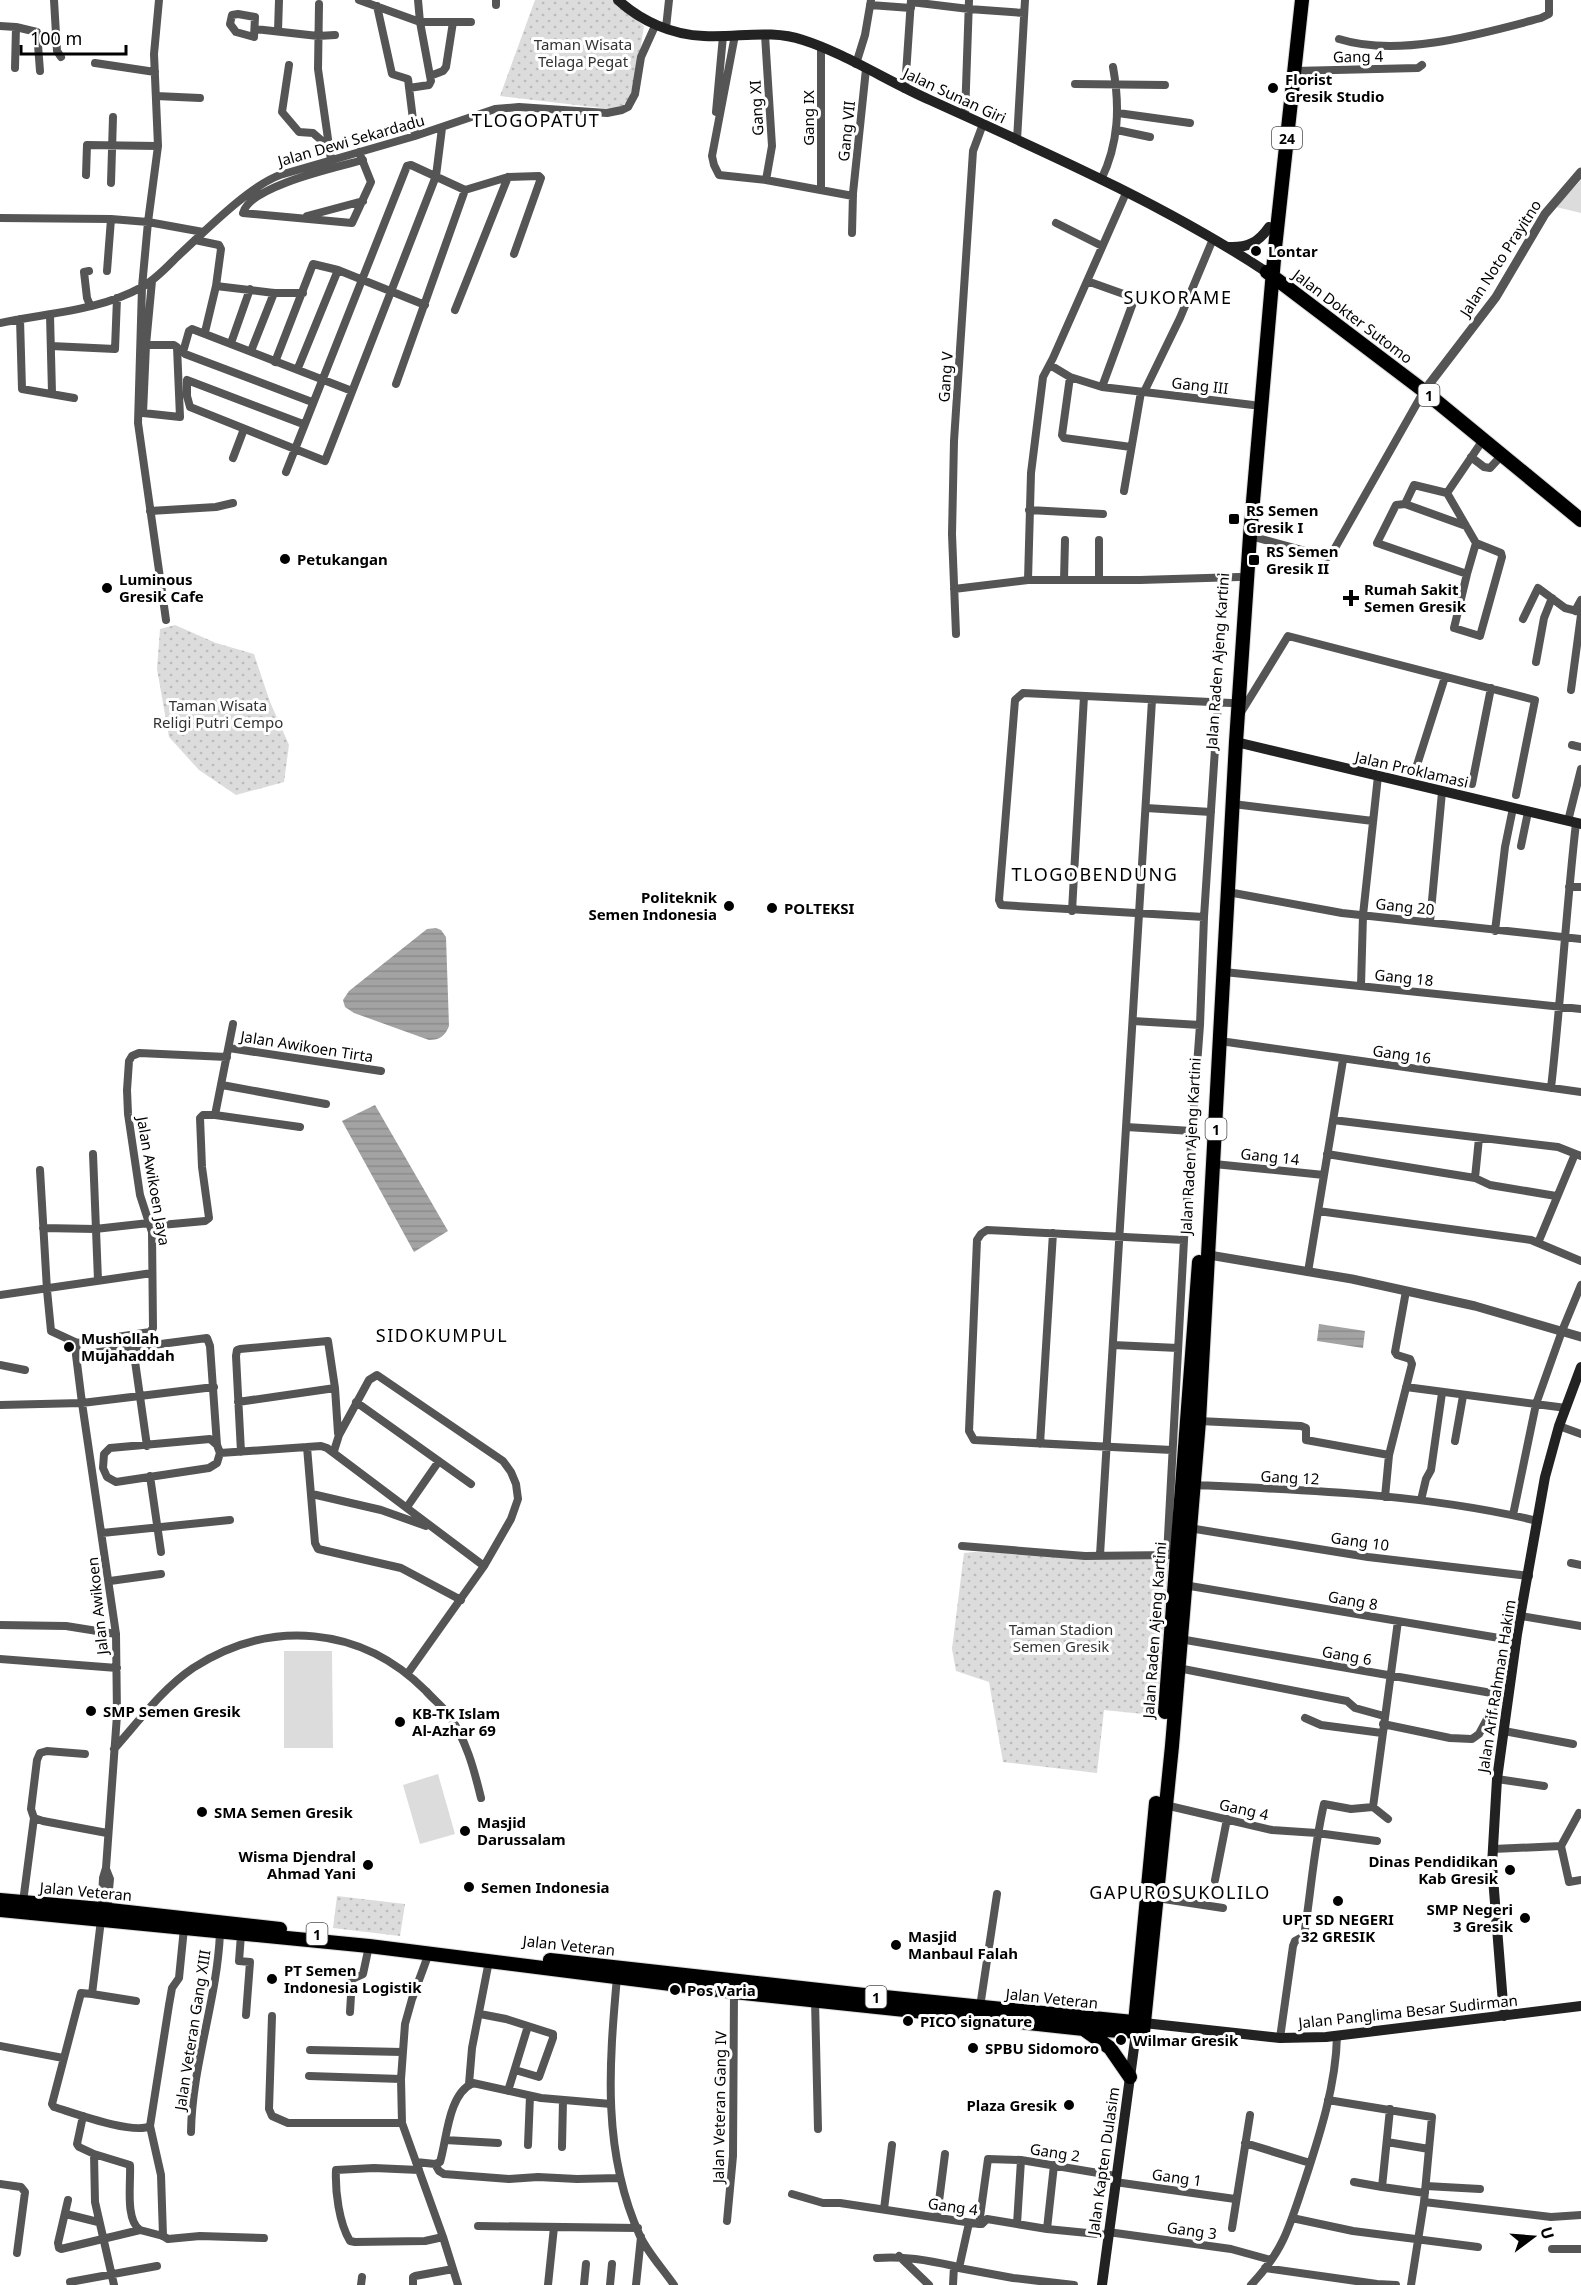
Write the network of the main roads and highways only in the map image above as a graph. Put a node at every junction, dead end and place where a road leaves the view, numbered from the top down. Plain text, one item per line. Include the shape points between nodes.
1 (618, 0) edge
2 (1293, 0) edge
3 (1302, 0) edge
4 (1269, 227) junction
5 (1227, 247) junction
6 (1269, 273) junction
7 (1249, 499) junction
8 (1581, 520) edge
9 (1236, 742) junction
10 (1575, 823) edge
11 (1208, 1203) junction
12 (1206, 1222) junction
13 (1581, 1367) edge
14 (0, 1900) edge
15 (0, 1910) edge
16 (104, 1914) junction
17 (638, 1974) junction
18 (675, 1980) junction
19 (1581, 2006) edge
20 (1504, 2016) junction
21 (1084, 2029) junction
22 (1139, 2030) junction
23 (1130, 2077) junction
24 (1102, 2285) edge

1 - 5 main road, Jalan Sunan Giri via 661,27 702,36 788,35 821,47 1126,192
2 - 4 highway, 24
3 - 6 highway, 24
4 - 5 main road via 1255,243
4 - 6 highway, 24
5 - 6 main road, Jalan Sunan Giri
6 - 7 highway, Jalan Raden Ajeng Kartini / 1
6 - 7 highway, Jalan Raden Ajeng Kartini / 1 via 1253,405
6 - 8 highway, Jalan Dokter Sutomo / 1 via 1424,391
7 - 9 highway, Jalan Raden Ajeng Kartini / 1
7 - 11 highway, Jalan Raden Ajeng Kartini / 1 via 1225,703
9 - 10 main road, Jalan Proklamasi
9 - 11 highway, Jalan Raden Ajeng Kartini / 1 via 1214,1164
11 - 12 highway, Jalan Raden Ajeng Kartini / 1
12 - 22 highway, Jalan Raden Ajeng Kartini / 1 via 1171,1555 1162,1750 1150,1851
12 - 22 highway, Jalan Raden Ajeng Kartini / 1 via 1209,1255 1199,1421 1157,1898
13 - 20 main road, Jalan Arif Rahman Hakim via 1545,1477 1504,1695 1493,1849
14 - 16 highway, Jalan Veteran / 1
15 - 16 highway, Jalan Veteran / 1
16 - 17 highway, Jalan Veteran / 1
16 - 17 highway, Jalan Veteran / 1 via 220,1933 369,1946 617,1977
17 - 18 highway, Jalan Veteran / 1
18 - 21 highway, Jalan Veteran / 1 via 734,1992
18 - 22 highway, Jalan Veteran / 1 via 980,2007
19 - 20 main road, Jalan Panglima Besar Sudirman
20 - 22 main road, Jalan Panglima Besar Sudirman via 1332,2036 1281,2038 1167,2027
21 - 22 highway, Jalan Veteran / 1
21 - 23 highway via 1110,2048
22 - 23 main road, Jalan Kapten Dulasim
23 - 24 main road, Jalan Kapten Dulasim

